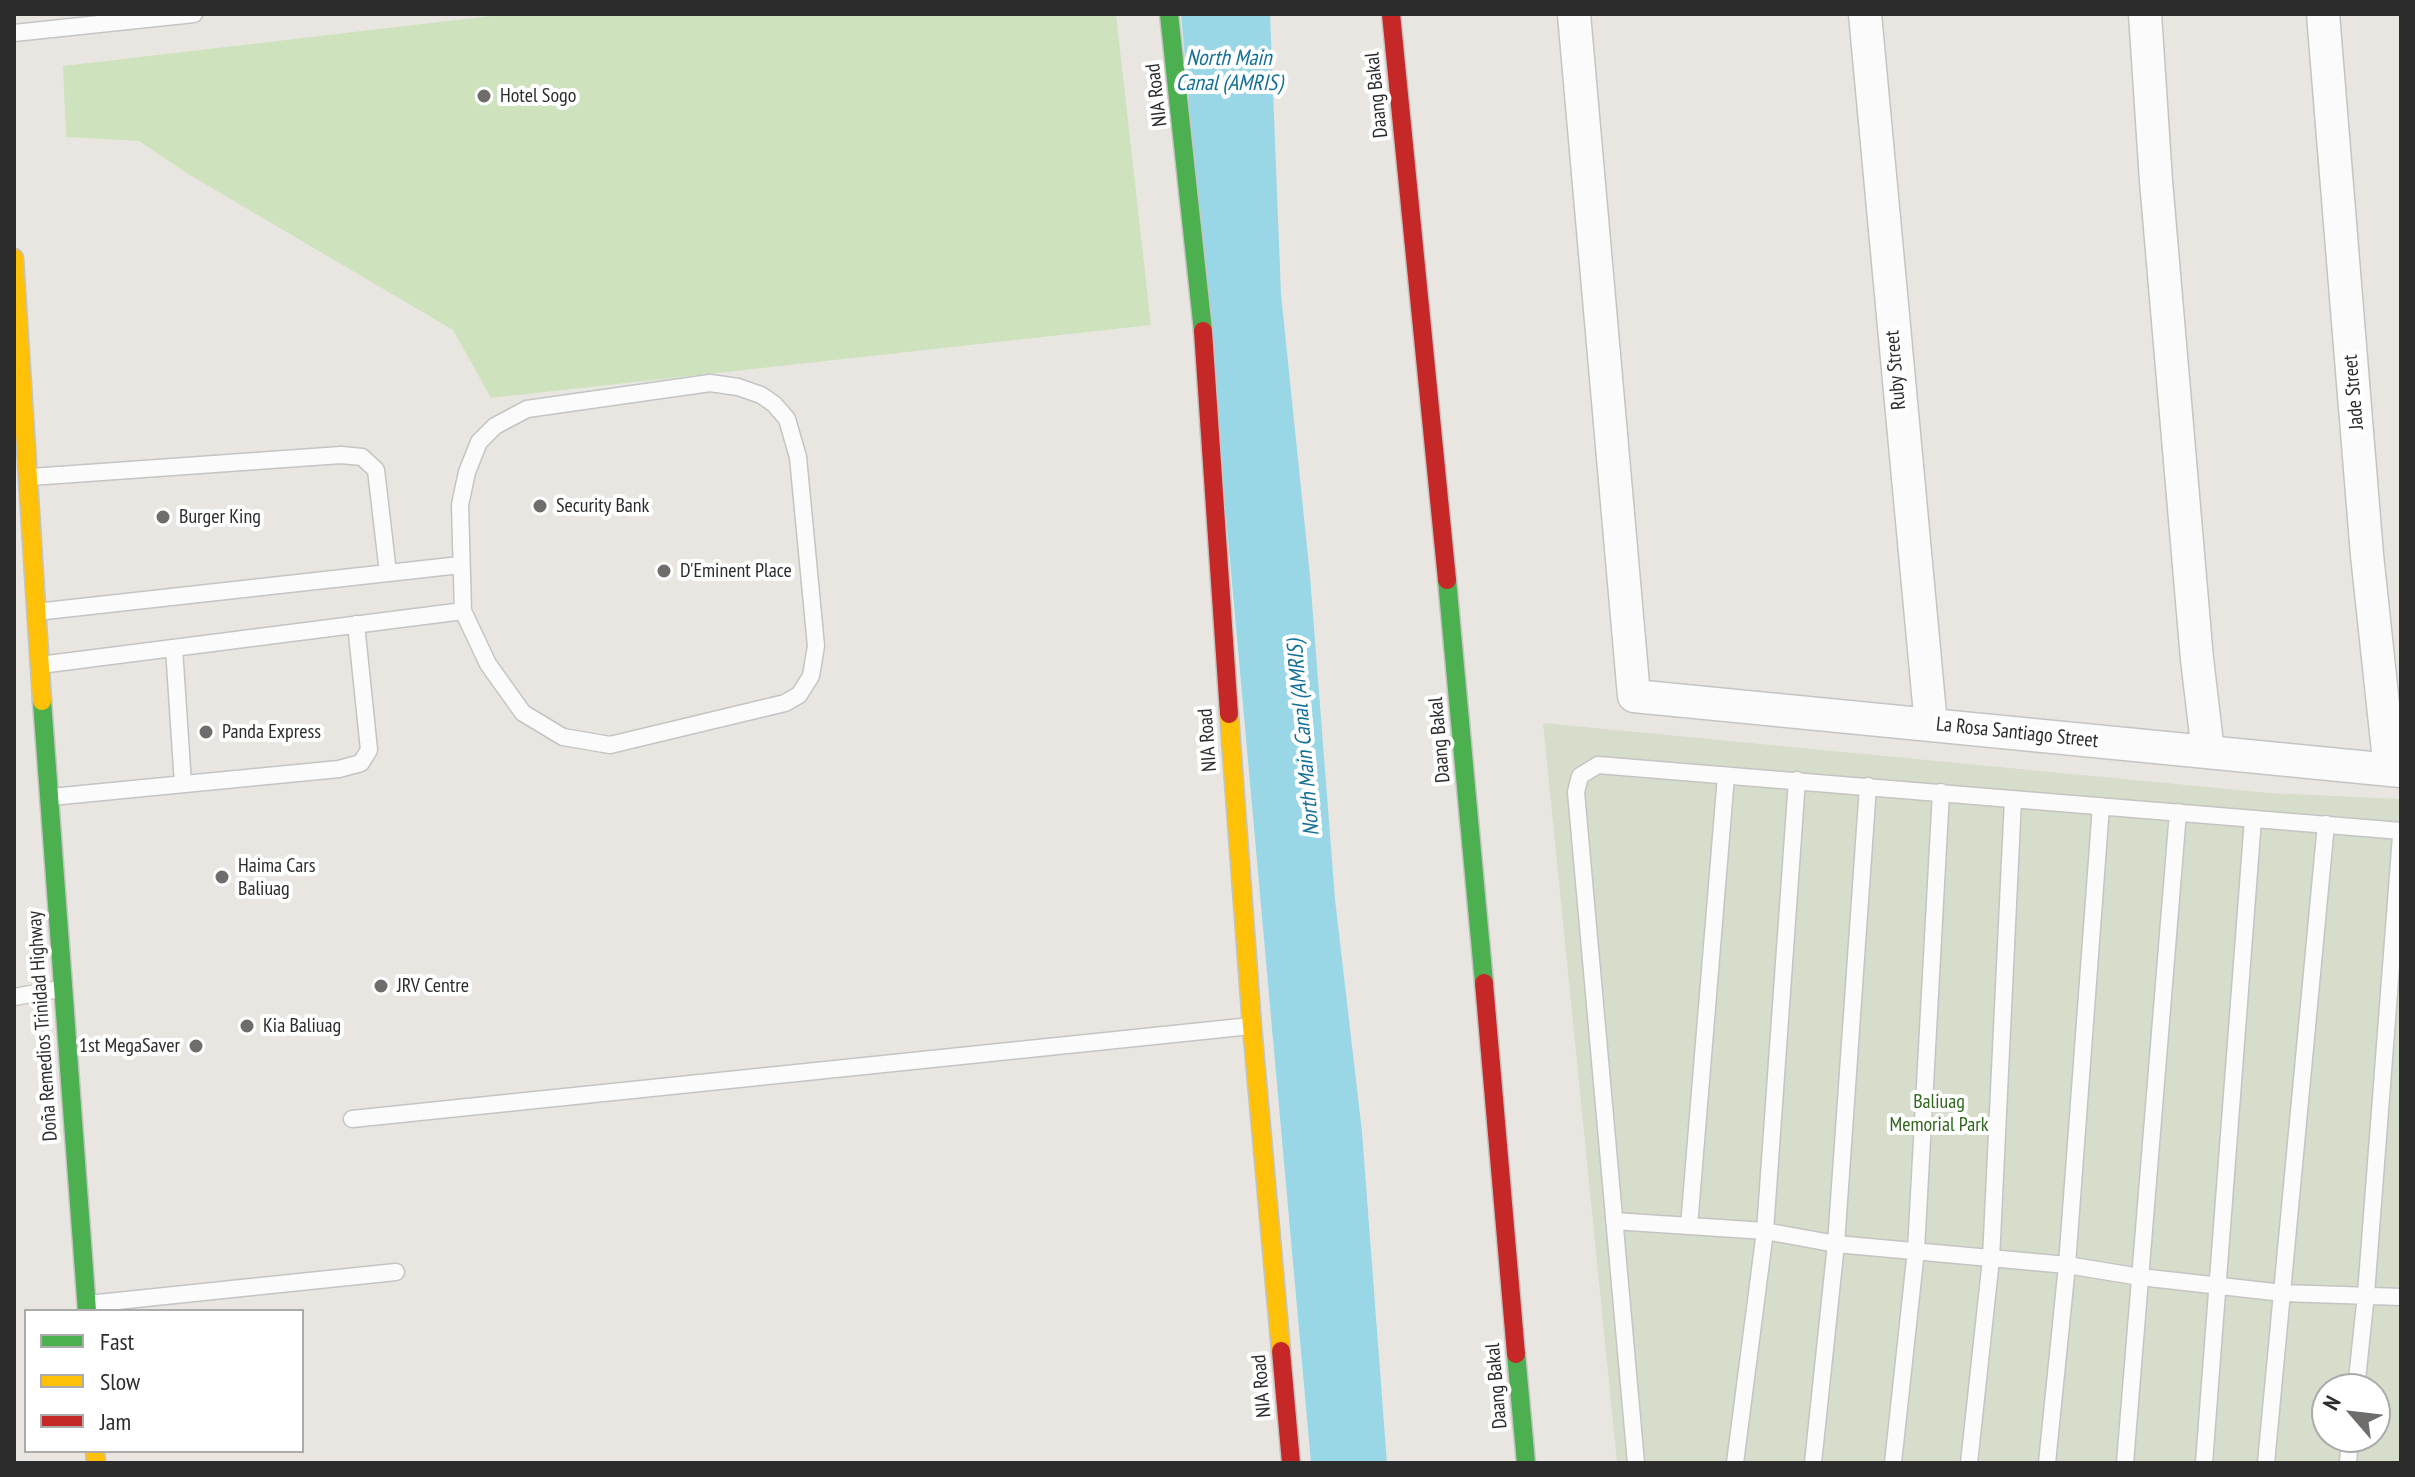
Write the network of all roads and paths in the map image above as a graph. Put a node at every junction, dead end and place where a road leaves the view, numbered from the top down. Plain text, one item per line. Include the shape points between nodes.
1 (194, 14) edge
2 (1169, 14) edge
3 (1391, 14) edge
4 (1574, 14) edge
5 (1865, 14) edge
6 (2145, 14) edge
7 (2323, 14) edge
8 (172, 15) edge
9 (14, 33) edge
10 (14, 258) edge
11 (27, 477) junction
12 (460, 565) junction
13 (388, 573) junction
14 (463, 611) junction
15 (36, 613) junction
16 (356, 624) junction
17 (174, 648) junction
18 (39, 665) junction
19 (1931, 725) junction
20 (2208, 752) junction
21 (2396, 770) edge
22 (1726, 776) junction
23 (1797, 780) junction
24 (183, 784) junction
25 (1868, 786) junction
26 (1941, 792) junction
27 (48, 798) junction
28 (2013, 799) junction
29 (2101, 806) junction
30 (2178, 812) junction
31 (2253, 819) junction
32 (2326, 824) junction
33 (2401, 834) edge
34 (62, 989) junction
35 (14, 997) edge
36 (1252, 1026) junction
37 (352, 1119) dead end
38 (1614, 1221) junction
39 (1689, 1226) junction
40 (1765, 1231) junction
41 (1836, 1244) junction
42 (1916, 1250) junction
43 (1991, 1259) junction
44 (2067, 1265) junction
45 (396, 1272) dead end
46 (2140, 1277) junction
47 (2220, 1284) junction
48 (2283, 1293) junction
49 (2366, 1294) junction
50 (2401, 1297) edge
51 (87, 1308) edge
52 (2358, 1373) edge
53 (1291, 1463) edge
54 (1526, 1463) edge
55 (1636, 1463) edge
56 (1735, 1463) edge
57 (1813, 1463) edge
58 (1893, 1463) edge
59 (1969, 1463) edge
60 (2047, 1463) edge
61 (2125, 1463) edge
62 (2204, 1463) edge
63 (2266, 1463) edge

1 - 8 lane
2 - 36 main road, NIA Road via 1200,285
3 - 54 main road, Daang Bakal
4 - 19 street, La Rosa Santiago Street via 1634,696
5 - 19 street, Ruby Street
6 - 20 street
7 - 21 street, Jade Street via 2367,555
8 - 9 lane
10 - 11 main road, Doña Remedios Trinidad Highway
11 - 13 lane via 362,457 376,470
11 - 15 main road, Doña Remedios Trinidad Highway
12 - 13 lane
12 - 14 lane
12 - 14 lane via 460,505 479,442 495,426 527,409 710,383 761,395 787,419 798,457 816,646 811,676 799,695 785,703 610,745 563,737 523,713 488,664
13 - 15 lane
14 - 16 lane
15 - 18 main road, Doña Remedios Trinidad Highway
16 - 17 lane
16 - 24 lane via 369,750 361,763
17 - 18 lane
17 - 24 lane
18 - 27 main road, Doña Remedios Trinidad Highway
19 - 20 street, La Rosa Santiago Street
20 - 21 street, La Rosa Santiago Street
22 - 23 lane
22 - 38 lane via 1598,765 1580,776 1576,792
22 - 39 lane
23 - 25 lane
23 - 40 lane
24 - 27 lane
25 - 26 lane
25 - 41 lane
26 - 28 lane
26 - 42 lane
27 - 34 main road, Doña Remedios Trinidad Highway
28 - 29 lane
28 - 43 lane
29 - 30 lane
29 - 44 lane
30 - 31 lane
30 - 46 lane
31 - 32 lane
31 - 47 lane
32 - 33 lane
32 - 48 lane
33 - 49 lane
34 - 35 lane
34 - 51 main road, Doña Remedios Trinidad Highway
36 - 37 lane
36 - 53 main road, NIA Road
38 - 39 lane
38 - 55 lane
39 - 40 lane
40 - 41 lane
40 - 56 lane
41 - 42 lane
41 - 57 lane
42 - 43 lane
42 - 58 lane
43 - 44 lane
43 - 59 lane
44 - 46 lane
44 - 60 lane
45 - 51 lane
46 - 47 lane
46 - 61 lane
47 - 48 lane
47 - 62 lane
48 - 49 lane
48 - 63 lane
49 - 50 lane
49 - 52 lane

